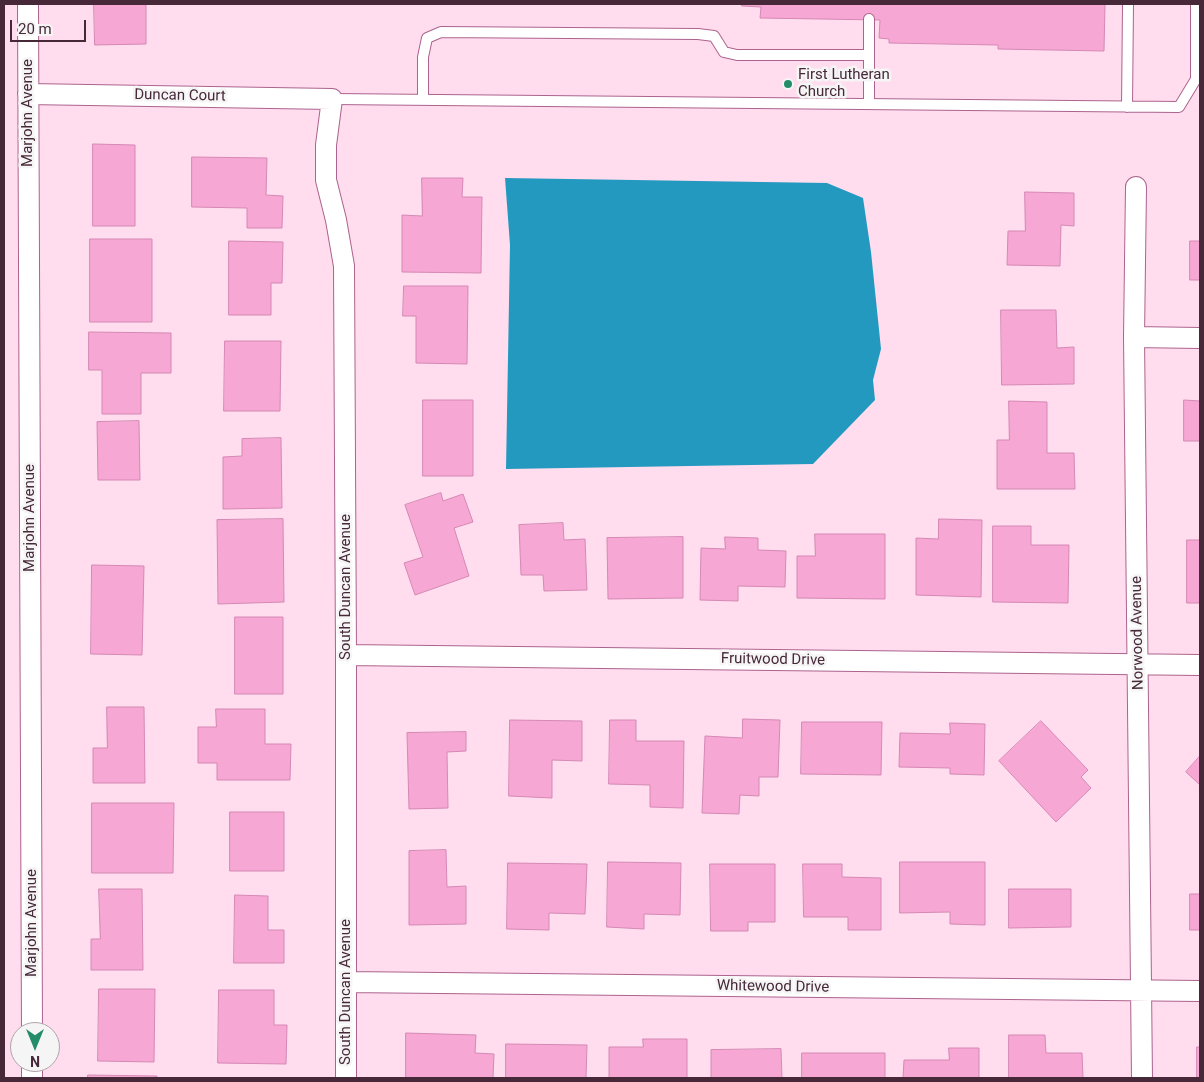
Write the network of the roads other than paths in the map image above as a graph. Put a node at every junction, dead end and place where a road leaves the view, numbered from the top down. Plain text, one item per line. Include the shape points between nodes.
1 (28, 4) edge
2 (1128, 4) edge
3 (1196, 4) edge
4 (869, 19) dead end
5 (869, 55) junction
6 (28, 94) junction
7 (332, 99) junction
8 (423, 100) junction
9 (869, 104) junction
10 (1127, 107) junction
11 (1136, 188) dead end
12 (1134, 338) junction
13 (1200, 338) edge
14 (346, 655) junction
15 (1139, 665) junction
16 (1200, 665) edge
17 (346, 982) junction
18 (1141, 991) junction
19 (1200, 991) edge
20 (32, 1022) edge
21 (346, 1078) edge
22 (1142, 1078) edge

1 - 6 street, Marjohn Avenue
2 - 10 lane
3 - 10 lane via 1196,79 1179,107
4 - 5 lane
5 - 8 lane via 737,55 724,52 714,36 698,34 441,32 427,38 423,57
5 - 9 lane
6 - 7 street, Duncan Court
6 - 20 street, Marjohn Avenue
7 - 8 lane
7 - 14 street, South Duncan Avenue via 326,145 326,180 344,266
8 - 9 lane
9 - 10 lane
11 - 12 street, Norwood Avenue
12 - 13 street
12 - 15 street, Norwood Avenue
14 - 15 street, Fruitwood Drive
14 - 17 street, South Duncan Avenue
15 - 16 street, Fruitwood Drive
15 - 18 street, Norwood Avenue
17 - 18 street, Whitewood Drive
17 - 21 street, South Duncan Avenue
18 - 19 street, Whitewood Drive
18 - 22 street, Norwood Avenue

